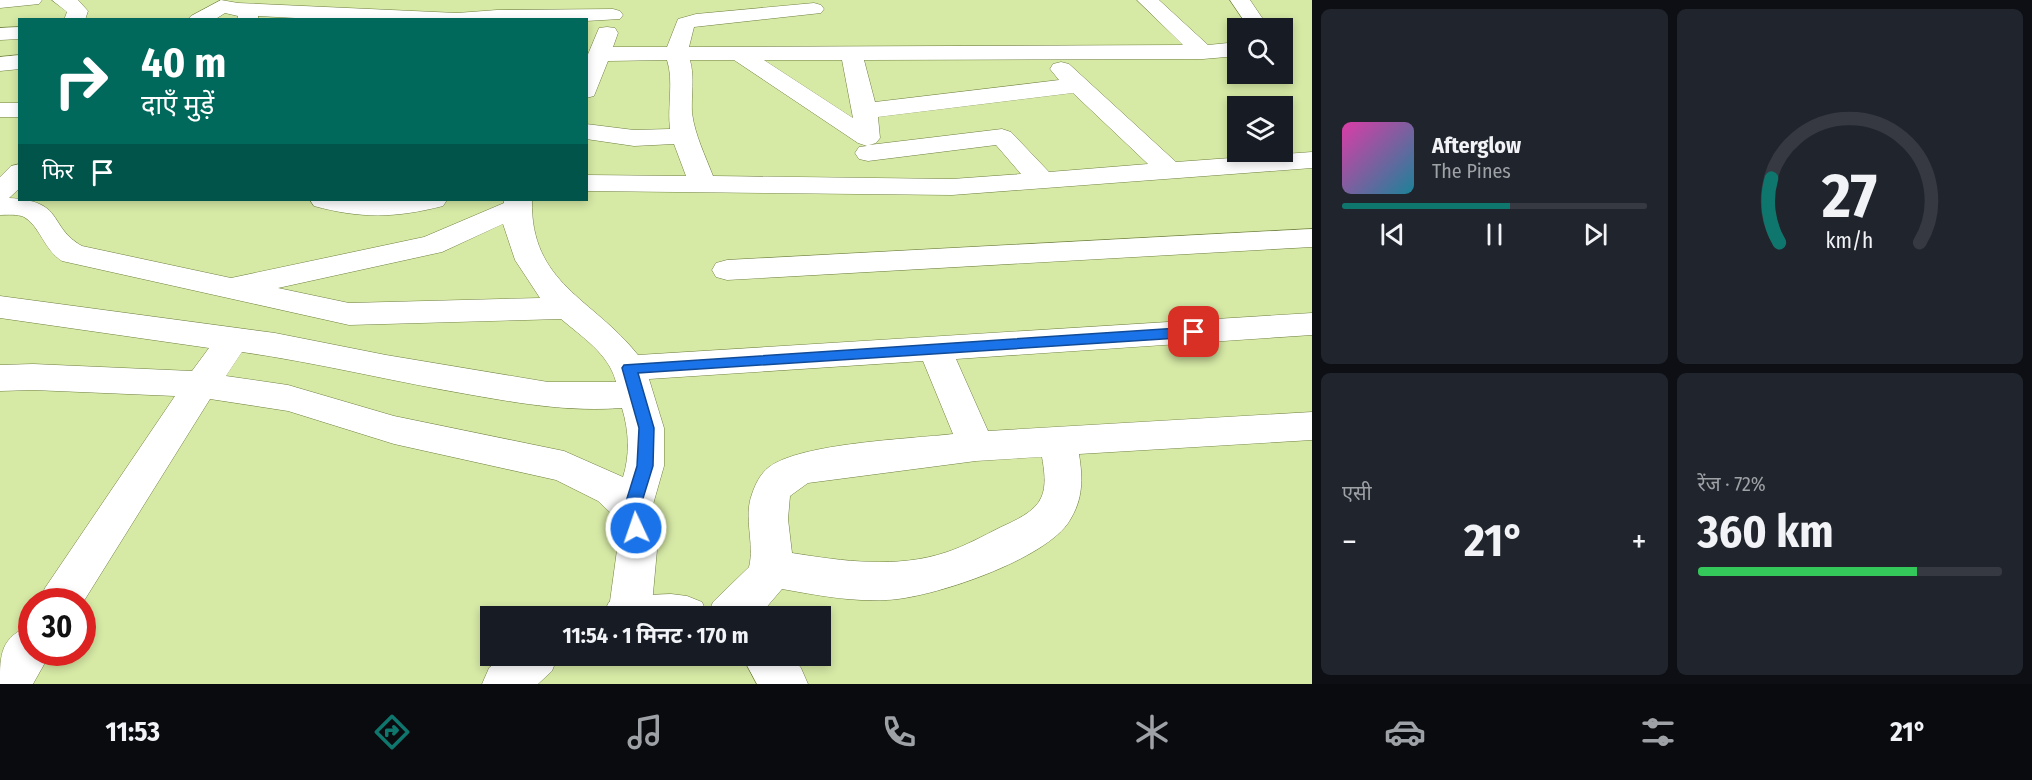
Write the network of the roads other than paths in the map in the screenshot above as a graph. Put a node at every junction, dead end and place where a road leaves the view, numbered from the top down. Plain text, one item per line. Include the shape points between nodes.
1 (32, 0) edge
2 (519, 0) edge
3 (1147, 0) edge
4 (1240, 0) edge
5 (0, 2) edge
6 (812, 5) edge
7 (616, 8) edge
8 (230, 11) edge
9 (205, 18) edge
10 (485, 18) edge
11 (1252, 18) edge
12 (18, 33) edge
13 (0, 34) edge
14 (1227, 50) edge
15 (676, 52) junction
16 (840, 52) junction
17 (1203, 52) junction
18 (738, 53) junction
19 (1045, 53) junction
20 (600, 54) junction
21 (18, 62) edge
22 (0, 64) edge
23 (1077, 85) junction
24 (588, 86) edge
25 (0, 110) edge
26 (18, 110) edge
27 (865, 111) junction
28 (588, 131) edge
29 (684, 136) junction
30 (867, 145) junction
31 (1312, 160) edge
32 (1169, 170) junction
33 (18, 174) edge
34 (1041, 178) junction
35 (588, 183) edge
36 (703, 184) junction
37 (877, 186) junction
38 (0, 192) edge
39 (426, 201) edge
40 (340, 202) edge
41 (517, 204) edge
42 (0, 206) edge
43 (1312, 238) edge
44 (727, 270) dead end
45 (232, 288) junction
46 (0, 307) edge
47 (568, 308) junction
48 (1312, 324) edge
49 (233, 340) junction
50 (935, 349) junction
51 (0, 378) edge
52 (632, 381) junction
53 (200, 386) junction
54 (1312, 426) edge
55 (1059, 442) junction
56 (976, 446) junction
57 (632, 508) junction
58 (770, 569) junction
59 (69, 588) edge
60 (628, 606) edge
61 (739, 606) edge
62 (19, 666) edge
63 (526, 666) edge
64 (772, 666) edge
65 (7, 684) edge
66 (505, 684) edge
67 (785, 684) edge

1 - 5 street
2 - 10 street
3 - 17 street
4 - 11 street
6 - 15 street via 686,23
6 - 16 street
7 - 10 street
7 - 20 street
8 - 9 street
8 - 10 street
12 - 13 street
14 - 17 street
15 - 18 street
15 - 20 street
15 - 29 street via 682,72 680,111
16 - 18 street
16 - 19 street
16 - 27 street
17 - 19 street
18 - 30 street
19 - 23 street
20 - 24 street
21 - 22 street
23 - 27 street
23 - 32 street
25 - 26 street
27 - 30 street
28 - 29 street via 634,138
29 - 36 street
30 - 34 street via 1002,136
30 - 37 street
31 - 32 street
32 - 34 street
33 - 38 street
34 - 37 street via 952,187
35 - 36 street
36 - 37 street
39 - 40 street via 366,209
41 - 45 street via 432,245
41 - 47 street via 519,234 531,263
42 - 45 street via 40,214 61,248 73,254
43 - 44 street
45 - 47 street via 349,314
46 - 49 street
47 - 52 street via 606,340
48 - 50 street
49 - 52 street via 548,396 592,397
49 - 53 street
50 - 52 street
50 - 56 street
51 - 53 street via 33,376
52 - 57 street via 646,428 645,466
53 - 57 street via 288,398 394,430 564,466 612,490
53 - 59 street
54 - 55 street
55 - 56 street
55 - 58 street via 1063,485 1060,501 1047,521 965,564 925,577 889,581 859,581
56 - 58 street via 816,465 780,477 771,491
57 - 60 street via 637,550
58 - 61 street via 760,586
62 - 65 street
63 - 66 street
64 - 67 street

